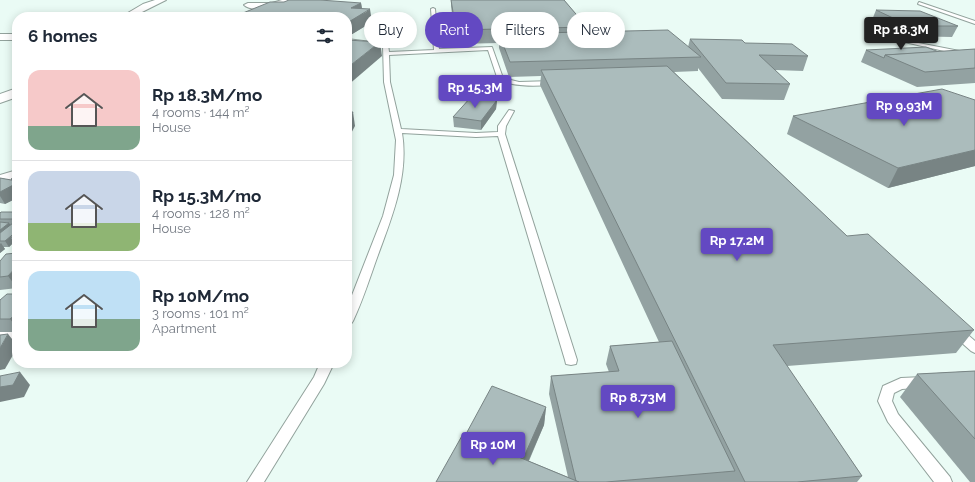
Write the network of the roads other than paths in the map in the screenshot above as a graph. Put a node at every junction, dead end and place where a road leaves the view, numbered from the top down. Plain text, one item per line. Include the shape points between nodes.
1 (162, 0) edge
2 (291, 1) edge
3 (919, 4) dead end
4 (248, 5) dead end
5 (433, 9) dead end
6 (135, 12) edge
7 (975, 23) edge
8 (0, 37) edge
9 (12, 37) edge
10 (900, 40) dead end
11 (352, 42) edge
12 (437, 51) junction
13 (386, 54) junction
14 (975, 56) edge
15 (564, 82) edge
16 (12, 94) edge
17 (0, 99) edge
18 (512, 111) dead end
19 (399, 131) junction
20 (501, 134) junction
21 (12, 177) edge
22 (0, 181) edge
23 (352, 310) edge
24 (948, 325) edge
25 (12, 339) edge
26 (0, 341) edge
27 (975, 348) edge
28 (571, 360) dead end
29 (325, 368) edge
30 (938, 383) edge
31 (255, 482) edge
32 (944, 482) edge

1 - 6 street
2 - 4 street via 273,6
3 - 7 lane
5 - 12 lane
8 - 9 street
10 - 14 lane
11 - 13 lane via 386,45
12 - 13 lane
12 - 15 lane via 492,48 500,79 533,84
13 - 19 lane via 387,87
16 - 17 street
18 - 20 lane via 502,126
19 - 20 lane
19 - 23 lane via 399,172 385,226
20 - 28 lane
21 - 22 street
24 - 27 lane
25 - 26 street
29 - 31 lane
30 - 32 lane via 901,384 888,390 885,401 894,418

